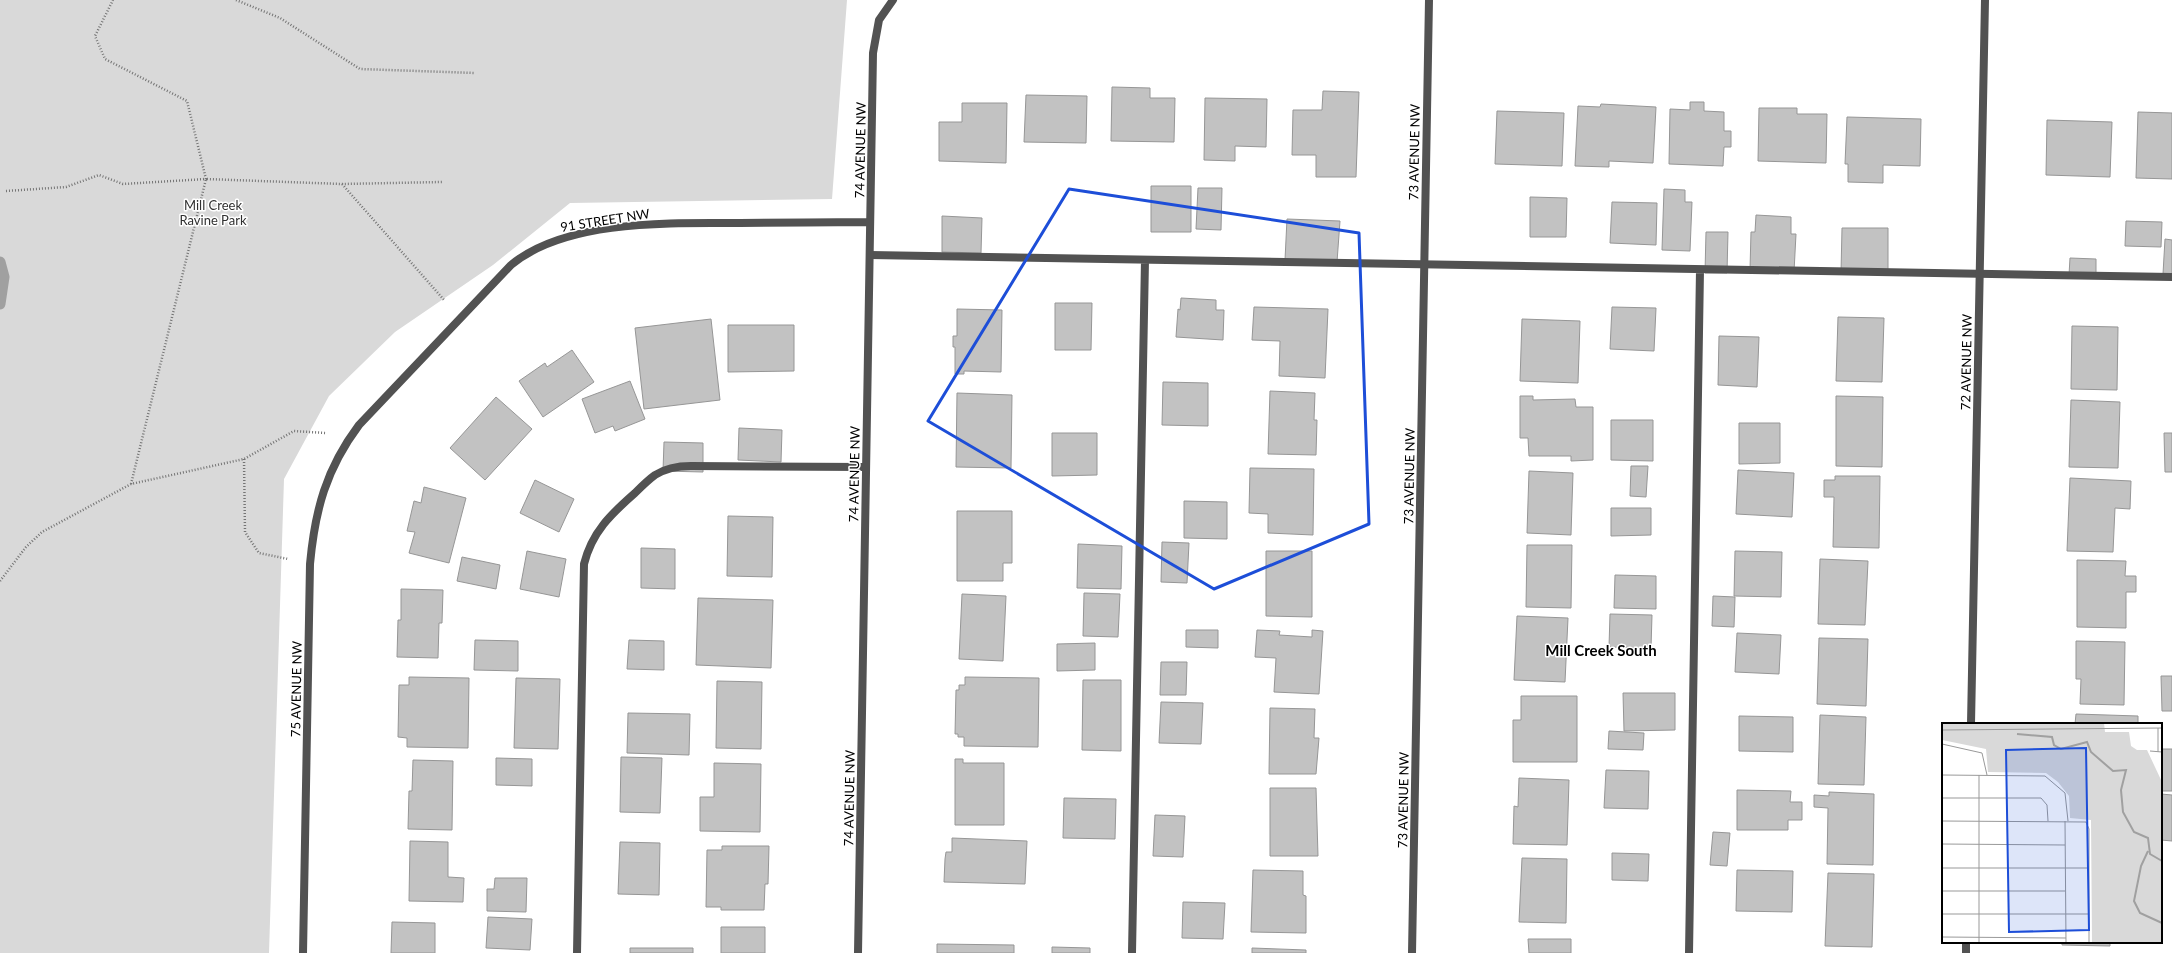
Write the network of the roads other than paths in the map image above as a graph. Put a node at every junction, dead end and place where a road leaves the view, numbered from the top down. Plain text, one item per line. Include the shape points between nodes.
1 (893, 0) edge
2 (1429, 0) edge
3 (1985, 0) edge
4 (870, 222) junction
5 (870, 255) junction
6 (1145, 260) junction
7 (1424, 265) junction
8 (1700, 270) junction
9 (1979, 274) junction
10 (2172, 277) edge
11 (352, 434) joint
12 (866, 467) junction
13 (1971, 723) edge
14 (304, 953) edge
15 (577, 953) edge
16 (858, 953) edge
17 (1132, 953) edge
18 (1412, 953) edge
19 (1689, 953) edge

1 - 4 street, 74 AVENUE NW via 879,20 875,38
2 - 7 street, 73 AVENUE NW
3 - 9 street, 72 AVENUE NW
4 - 5 street, 74 AVENUE NW
4 - 11 street, 91 STREET NW via 662,223 582,234 550,242 521,256
5 - 6 street
5 - 12 street, 74 AVENUE NW
6 - 7 street
6 - 17 street
7 - 8 street
7 - 18 street, 73 AVENUE NW
8 - 9 street
8 - 19 street
9 - 10 street
9 - 13 street, 72 AVENUE NW
11 - 14 street, 75 AVENUE NW via 322,492 310,564
12 - 15 street via 691,466 668,469 650,479 612,513 588,547 584,564
12 - 16 street, 74 AVENUE NW

